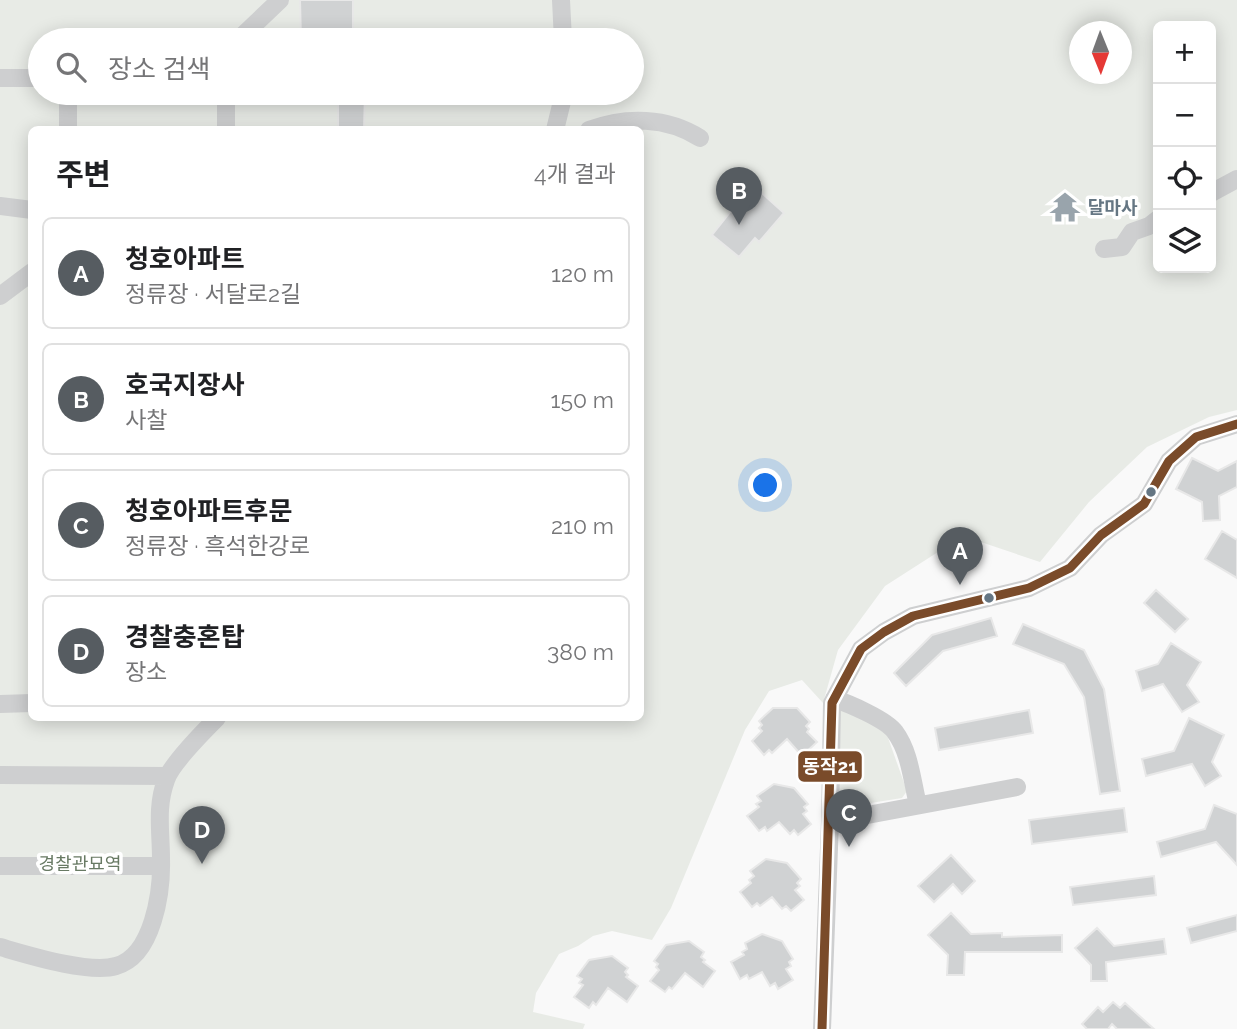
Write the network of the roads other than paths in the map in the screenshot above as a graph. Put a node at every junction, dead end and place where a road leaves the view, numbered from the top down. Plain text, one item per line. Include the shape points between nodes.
1 (280, 0) edge
2 (561, 0) edge
3 (251, 28) edge
4 (562, 28) edge
5 (0, 78) edge
6 (28, 78) edge
7 (68, 105) edge
8 (226, 105) edge
9 (561, 105) edge
10 (68, 126) edge
11 (226, 126) edge
12 (556, 126) edge
13 (609, 126) edge
14 (700, 138) dead end
15 (1237, 179) edge
16 (1216, 190) edge
17 (0, 206) edge
18 (28, 210) edge
19 (1153, 223) edge
20 (1104, 249) dead end
21 (28, 275) edge
22 (0, 296) edge
23 (1237, 424) edge
24 (833, 701) junction
25 (0, 704) edge
26 (28, 704) edge
27 (214, 721) edge
28 (0, 775) edge
29 (167, 776) junction
30 (1017, 787) dead end
31 (918, 804) junction
32 (830, 822) junction
33 (0, 866) edge
34 (161, 866) junction
35 (0, 947) edge
36 (822, 1029) edge

1 - 3 street
2 - 4 street
5 - 6 street
7 - 10 street
8 - 11 street
9 - 12 street
13 - 14 street via 645,119 685,128
15 - 16 street
17 - 18 street
19 - 20 street via 1132,232 1122,247
21 - 22 street
23 - 24 street via 1196,437 1169,461 1144,504 1101,534 1070,568 1030,588 913,616 884,632 862,649
24 - 31 street via 852,705 895,730 906,753
24 - 32 street
25 - 26 street
27 - 29 street
28 - 29 street
29 - 34 street via 158,823
30 - 31 street
31 - 32 street
32 - 36 street
33 - 34 street
34 - 35 street via 148,934 139,952 116,967 81,967

